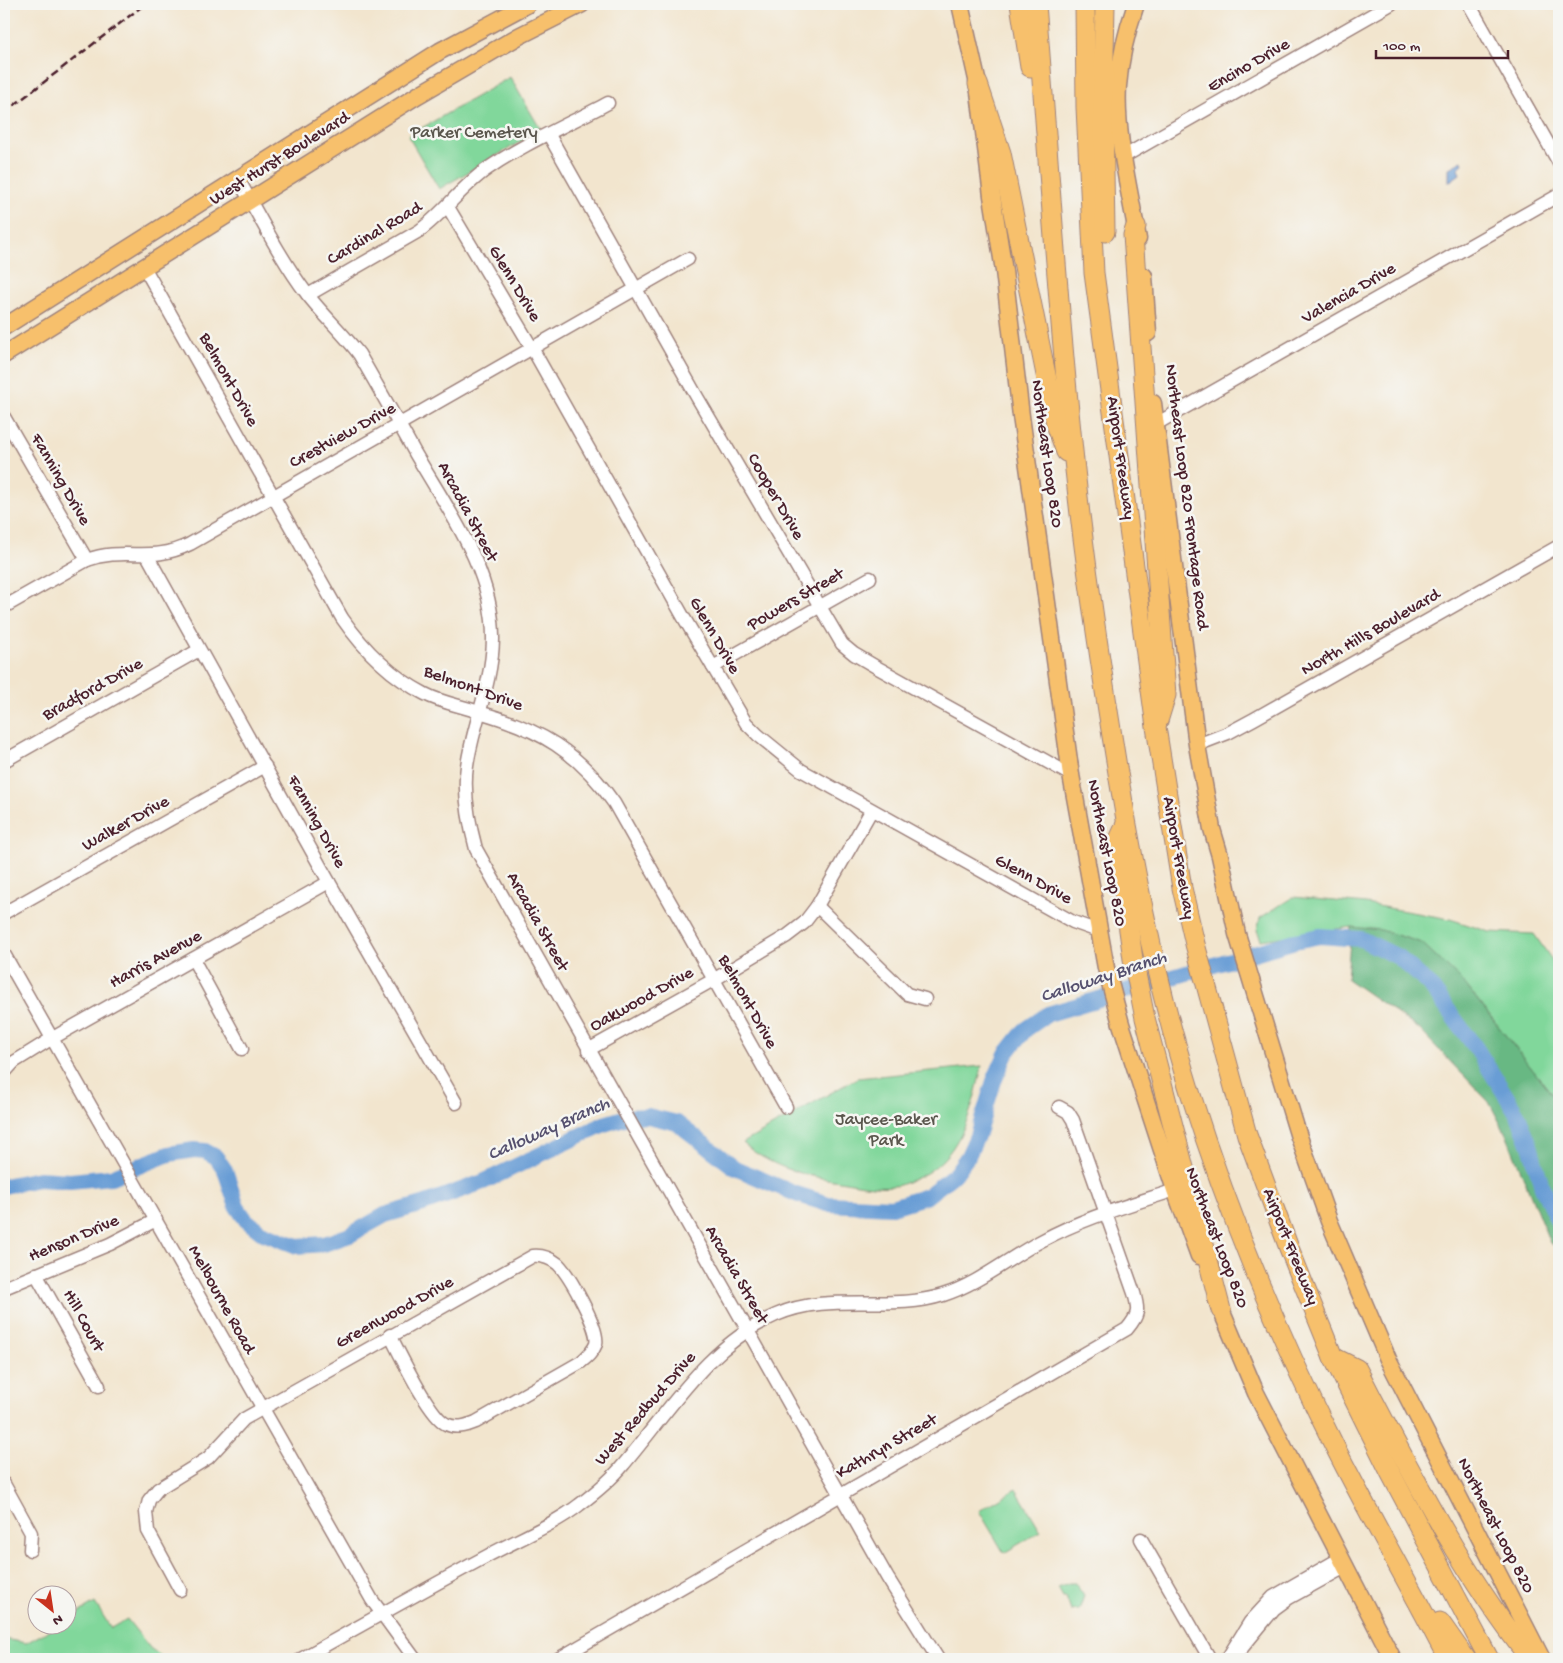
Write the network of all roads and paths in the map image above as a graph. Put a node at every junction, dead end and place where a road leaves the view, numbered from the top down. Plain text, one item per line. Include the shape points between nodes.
1 (528, 4) edge
2 (582, 4) edge
3 (960, 4) edge
4 (1020, 4) edge
5 (1036, 4) edge
6 (1085, 4) edge
7 (1105, 4) edge
8 (1136, 4) edge
9 (1391, 4) edge
10 (1469, 4) edge
11 (978, 84) junction
12 (608, 103) dead end
13 (549, 135) junction
14 (1555, 144) edge
15 (1123, 158) junction
16 (1047, 159) junction
17 (1559, 163) edge
18 (238, 179) junction
19 (1559, 195) edge
20 (251, 201) junction
21 (448, 207) junction
22 (1136, 226) junction
23 (688, 259) dead end
24 (144, 267) junction
25 (1094, 273) junction
26 (636, 288) junction
27 (308, 295) junction
28 (4, 328) edge
29 (532, 348) junction
30 (4, 355) edge
31 (4, 417) edge
32 (399, 424) junction
33 (1156, 424) junction
34 (1076, 484) junction
35 (273, 496) junction
36 (1559, 546) edge
37 (147, 556) junction
38 (87, 560) junction
39 (870, 578) dead end
40 (4, 607) edge
41 (819, 608) junction
42 (199, 650) junction
43 (713, 667) junction
44 (480, 712) junction
45 (1156, 727) junction
46 (1197, 745) junction
47 (4, 760) edge
48 (265, 766) junction
49 (1071, 776) junction
50 (872, 811) junction
51 (1126, 824) junction
52 (329, 882) junction
53 (817, 906) junction
54 (4, 913) edge
55 (1101, 932) junction
56 (1238, 934) joint
57 (4, 954) edge
58 (193, 959) junction
59 (715, 980) junction
60 (925, 999) dead end
61 (51, 1039) junction
62 (242, 1048) dead end
63 (588, 1050) junction
64 (4, 1073) edge
65 (456, 1103) dead end
66 (786, 1106) dead end
67 (1059, 1107) dead end
68 (1175, 1190) junction
69 (1107, 1213) junction
70 (156, 1220) junction
71 (36, 1274) junction
72 (4, 1288) edge
73 (1221, 1310) junction
74 (748, 1331) junction
75 (390, 1335) junction
76 (1333, 1357) junction
77 (99, 1386) dead end
78 (262, 1408) junction
79 (4, 1484) edge
80 (841, 1495) junction
81 (1141, 1539) dead end
82 (30, 1550) dead end
83 (1395, 1557) junction
84 (1343, 1563) junction
85 (180, 1590) dead end
86 (382, 1613) junction
87 (301, 1659) edge
88 (415, 1659) edge
89 (558, 1659) edge
90 (938, 1659) edge
91 (1210, 1659) edge
92 (1227, 1659) edge
93 (1233, 1659) edge
94 (1393, 1659) edge
95 (1448, 1659) edge
96 (1466, 1659) edge
97 (1489, 1659) edge
98 (1530, 1659) edge
99 (1542, 1659) edge

1 - 18 main road, West Hurst Boulevard via 440,51
2 - 20 main road, West Hurst Boulevard via 519,36 418,95
3 - 11 main road, Northeast Loop 820
4 - 16 highway
5 - 16 highway
6 - 25 highway, Airport Freeway
7 - 25 highway via 1105,252
8 - 15 main road, Northeast Loop 820 Frontage Road via 1121,61 1118,89
9 - 15 street, Encino Drive
10 - 14 street
11 - 34 highway via 1001,153 1056,424
11 - 49 main road, Northeast Loop 820
12 - 13 street, Cardinal Road
13 - 21 street, Cardinal Road via 487,169
13 - 26 street, Cooper Drive
14 - 17 street
15 - 22 main road, Northeast Loop 820 Frontage Road
16 - 34 highway
18 - 20 street, Arcadia Street
18 - 28 main road, West Hurst Boulevard
19 - 33 street, Valencia Drive
20 - 24 main road, West Hurst Boulevard
20 - 27 street, Arcadia Street
21 - 27 street, Cardinal Road via 419,231
21 - 29 street, Glenn Drive
22 - 33 main road, Northeast Loop 820 Frontage Road via 1148,306 1149,376
22 - 45 highway via 1133,235 1136,293 1166,695
23 - 26 street, Crestview Drive
24 - 30 main road, West Hurst Boulevard
24 - 35 street, Belmont Drive
25 - 45 highway, Airport Freeway
26 - 29 street, Crestview Drive
26 - 41 street, Cooper Drive
27 - 32 street, Arcadia Street via 359,354
29 - 32 street, Crestview Drive
29 - 43 street, Glenn Drive
31 - 38 street, Fanning Drive
32 - 35 street, Crestview Drive
32 - 44 street, Arcadia Street via 461,531 484,584 493,639
33 - 46 main road, Northeast Loop 820 Frontage Road
34 - 51 highway via 1091,608
35 - 37 street, Crestview Drive via 180,548
35 - 44 street, Belmont Drive via 342,618 373,658 426,695
36 - 46 street, North Hills Boulevard via 1261,715
37 - 38 street, Crestview Drive via 110,553
37 - 42 street, Fanning Drive
38 - 40 street, Crestview Drive
39 - 41 street, Powers Street
41 - 43 street, Powers Street
41 - 49 street, Cooper Drive via 842,644 854,654
42 - 47 street, Bradford Drive
42 - 48 street, Fanning Drive
43 - 50 street, Glenn Drive via 735,707 758,735 801,770
44 - 59 street, Belmont Drive via 543,735 576,758 600,783
44 - 63 street, Arcadia Street via 467,766 466,785 476,848
45 - 76 highway, Airport Freeway via 1182,888 1210,1001 1248,1135
46 - 56 main road, Northeast Loop 820 Frontage Road via 1212,829
48 - 52 street, Fanning Drive
48 - 54 street, Walker Drive
49 - 55 main road, Northeast Loop 820
50 - 53 street, Oakwood Drive
50 - 55 street, Glenn Drive via 1073,922
51 - 73 highway via 1117,844 1133,959 1145,1018
51 - 83 highway via 1167,1009 1195,1107 1239,1229 1274,1317 1333,1445
52 - 58 street, Harris Avenue
52 - 65 street, Fanning Drive
53 - 59 street, Oakwood Drive via 804,924
53 - 60 street via 907,994
55 - 68 main road, Northeast Loop 820 via 1106,968 1122,1024
56 - 99 main road, Northeast Loop 820 via 1298,1134 1365,1309 1448,1479
57 - 61 street, Melbourne Road
58 - 61 street, Harris Avenue
58 - 62 street
59 - 63 street, Oakwood Drive
59 - 66 street, Belmont Drive
61 - 64 street, Harris Avenue via 14,1062
61 - 70 street, Melbourne Road
63 - 74 street, Arcadia Street
67 - 69 street, Kathryn Street via 1073,1120
68 - 69 street, West Redbud Drive
68 - 73 main road, Northeast Loop 820
69 - 74 street, West Redbud Drive via 1042,1240 942,1295 914,1300 802,1306 776,1315
69 - 80 street, Kathryn Street via 1138,1307 1136,1319 1127,1328
70 - 71 street, Henson Drive via 110,1244
70 - 78 street, Melbourne Road
71 - 72 street, Henson Drive
71 - 77 street, Hill Court
73 - 84 main road, Northeast Loop 820 via 1256,1394
74 - 80 street, Arcadia Street
74 - 86 street, West Redbud Drive via 706,1364 684,1387 624,1465 576,1508
75 - 75 street, Greenwood Drive via 436,1417 454,1426 476,1422 581,1362 596,1343 590,1318 563,1271 547,1257 533,1256
75 - 78 street, Greenwood Drive
76 - 97 highway, Airport Freeway
76 - 98 highway via 1357,1370 1441,1529
78 - 85 street, Greenwood Drive via 244,1419 208,1458 168,1482 149,1500 145,1520 148,1531
78 - 86 street, Melbourne Road
79 - 82 street via 31,1533
80 - 89 street, Kathryn Street
80 - 90 street, Arcadia Street
81 - 91 street
83 - 95 highway
83 - 96 highway
84 - 92 street via 1273,1597 1250,1622
84 - 93 street via 1274,1609
84 - 94 main road, Northeast Loop 820
86 - 87 street, West Redbud Drive
86 - 88 street, Melbourne Road

